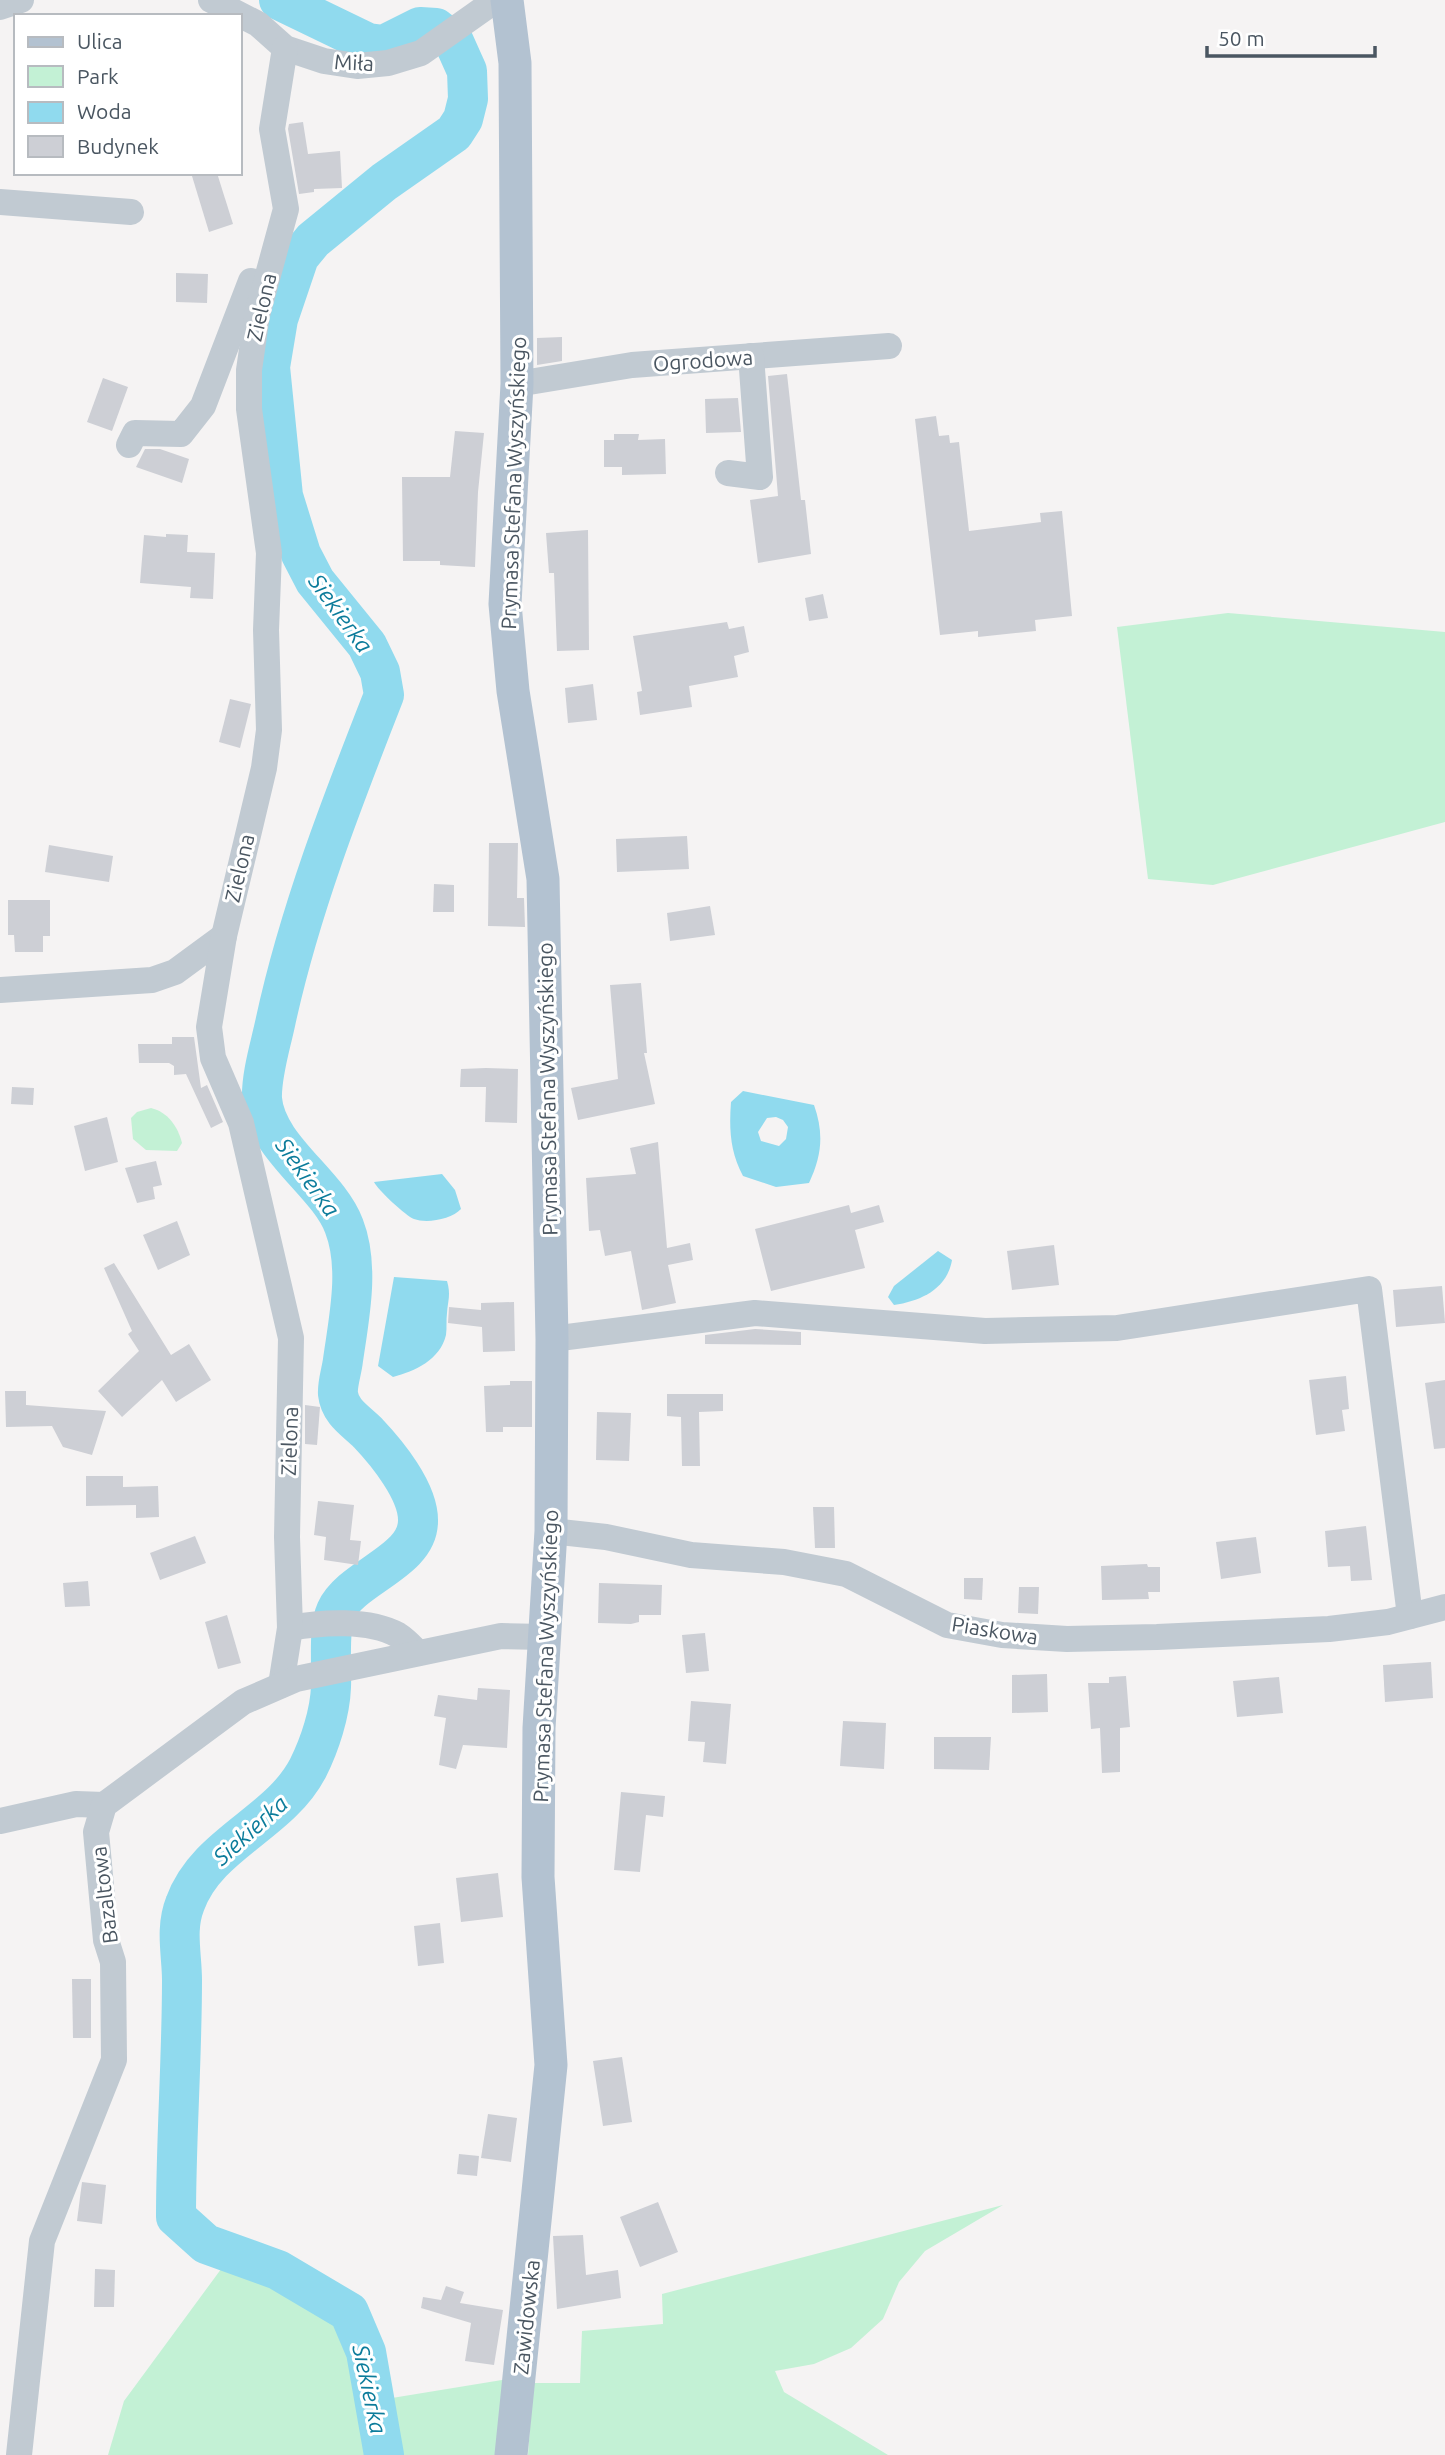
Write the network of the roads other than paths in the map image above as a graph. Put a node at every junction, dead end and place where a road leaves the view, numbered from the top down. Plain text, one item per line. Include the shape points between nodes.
1 (21, 0) edge
2 (211, 0) edge
3 (496, 0) edge
4 (507, 0) edge
5 (0, 7) edge
6 (238, 14) edge
7 (242, 16) edge
8 (285, 47) junction
9 (0, 202) edge
10 (131, 212) dead end
11 (274, 257) junction
12 (889, 346) dead end
13 (751, 356) junction
14 (517, 384) junction
15 (129, 445) dead end
16 (728, 472) dead end
17 (224, 936) junction
18 (0, 990) edge
19 (552, 1339) junction
20 (551, 1531) junction
21 (1445, 1607) edge
22 (1410, 1616) junction
23 (290, 1628) junction
24 (544, 1637) junction
25 (418, 1653) junction
26 (288, 1682) junction
27 (104, 1805) junction
28 (0, 1821) edge
29 (541, 2180) joint
30 (19, 2455) edge
31 (511, 2455) edge

1 - 5 street
2 - 6 street, Miła
3 - 8 street, Miła via 428,50 402,60 357,66 324,61
4 - 14 main road, Prymasa Stefana Wyszyńskiego via 515,63
7 - 8 street, Miła
8 - 11 street, Zielona via 272,129 286,209
9 - 10 street
11 - 15 street via 251,280 203,406 181,434 135,433
11 - 17 street, Zielona via 257,315 249,370 249,409 269,553 269,730
12 - 13 street, Ogrodowa
13 - 14 street, Ogrodowa via 632,365
13 - 16 street via 761,477
14 - 19 main road, Prymasa Stefana Wyszyńskiego via 505,604 513,691 543,879
17 - 18 street via 174,972 152,980
17 - 23 street, Zielona via 210,1044 241,1123 291,1338
19 - 20 main road, Prymasa Stefana Wyszyńskiego
19 - 22 street via 754,1313 985,1331 1117,1328 1369,1289
20 - 22 street, Piaskowa via 691,1555 784,1562 846,1574 947,1625 1002,1635 1067,1639 1235,1634 1329,1629
20 - 24 main road, Prymasa Stefana Wyszyńskiego
21 - 22 street, Piaskowa
23 - 25 street via 318,1623 387,1630
23 - 26 street, Zielona
24 - 25 street via 501,1636
24 - 29 main road, Prymasa Stefana Wyszyńskiego via 538,1883 551,2065
25 - 26 street
26 - 27 street via 243,1702
27 - 28 street via 76,1804
27 - 30 street, Bazaltowa via 96,1832 106,1940 113,1962 114,2060 42,2241
29 - 31 main road, Zawidowska

